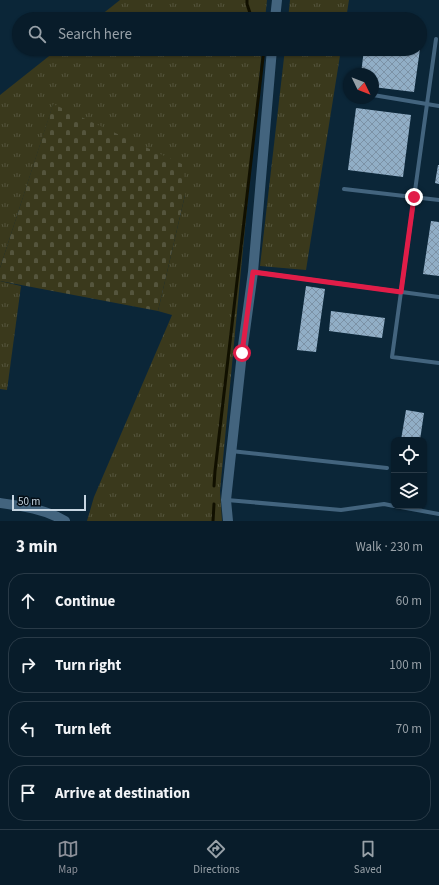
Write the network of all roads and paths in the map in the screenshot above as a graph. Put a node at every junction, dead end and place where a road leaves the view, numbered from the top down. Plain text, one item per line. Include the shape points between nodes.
1 (277, 0) edge
2 (276, 12) edge
3 (436, 39) dead end
4 (271, 56) edge
5 (379, 96) edge
6 (427, 104) junction
7 (439, 106) edge
8 (344, 189) dead end
9 (414, 197) junction
10 (439, 200) edge
11 (253, 272) junction
12 (401, 292) junction
13 (439, 297) edge
14 (439, 363) edge
15 (231, 450) junction
16 (387, 468) dead end
17 (226, 500) junction
18 (0, 503) edge
19 (391, 505) edge
20 (412, 509) edge
21 (439, 514) edge
22 (61, 518) edge
23 (228, 521) edge

1 - 2 street
3 - 6 lane
4 - 11 street
5 - 6 lane
6 - 7 lane
6 - 9 lane
8 - 9 lane
9 - 10 lane
9 - 12 lane
11 - 12 lane
11 - 15 street
12 - 13 lane
12 - 14 lane via 392,357
15 - 16 lane
15 - 17 street
17 - 19 lane via 340,510
17 - 23 street
18 - 22 street via 29,507
20 - 21 lane

